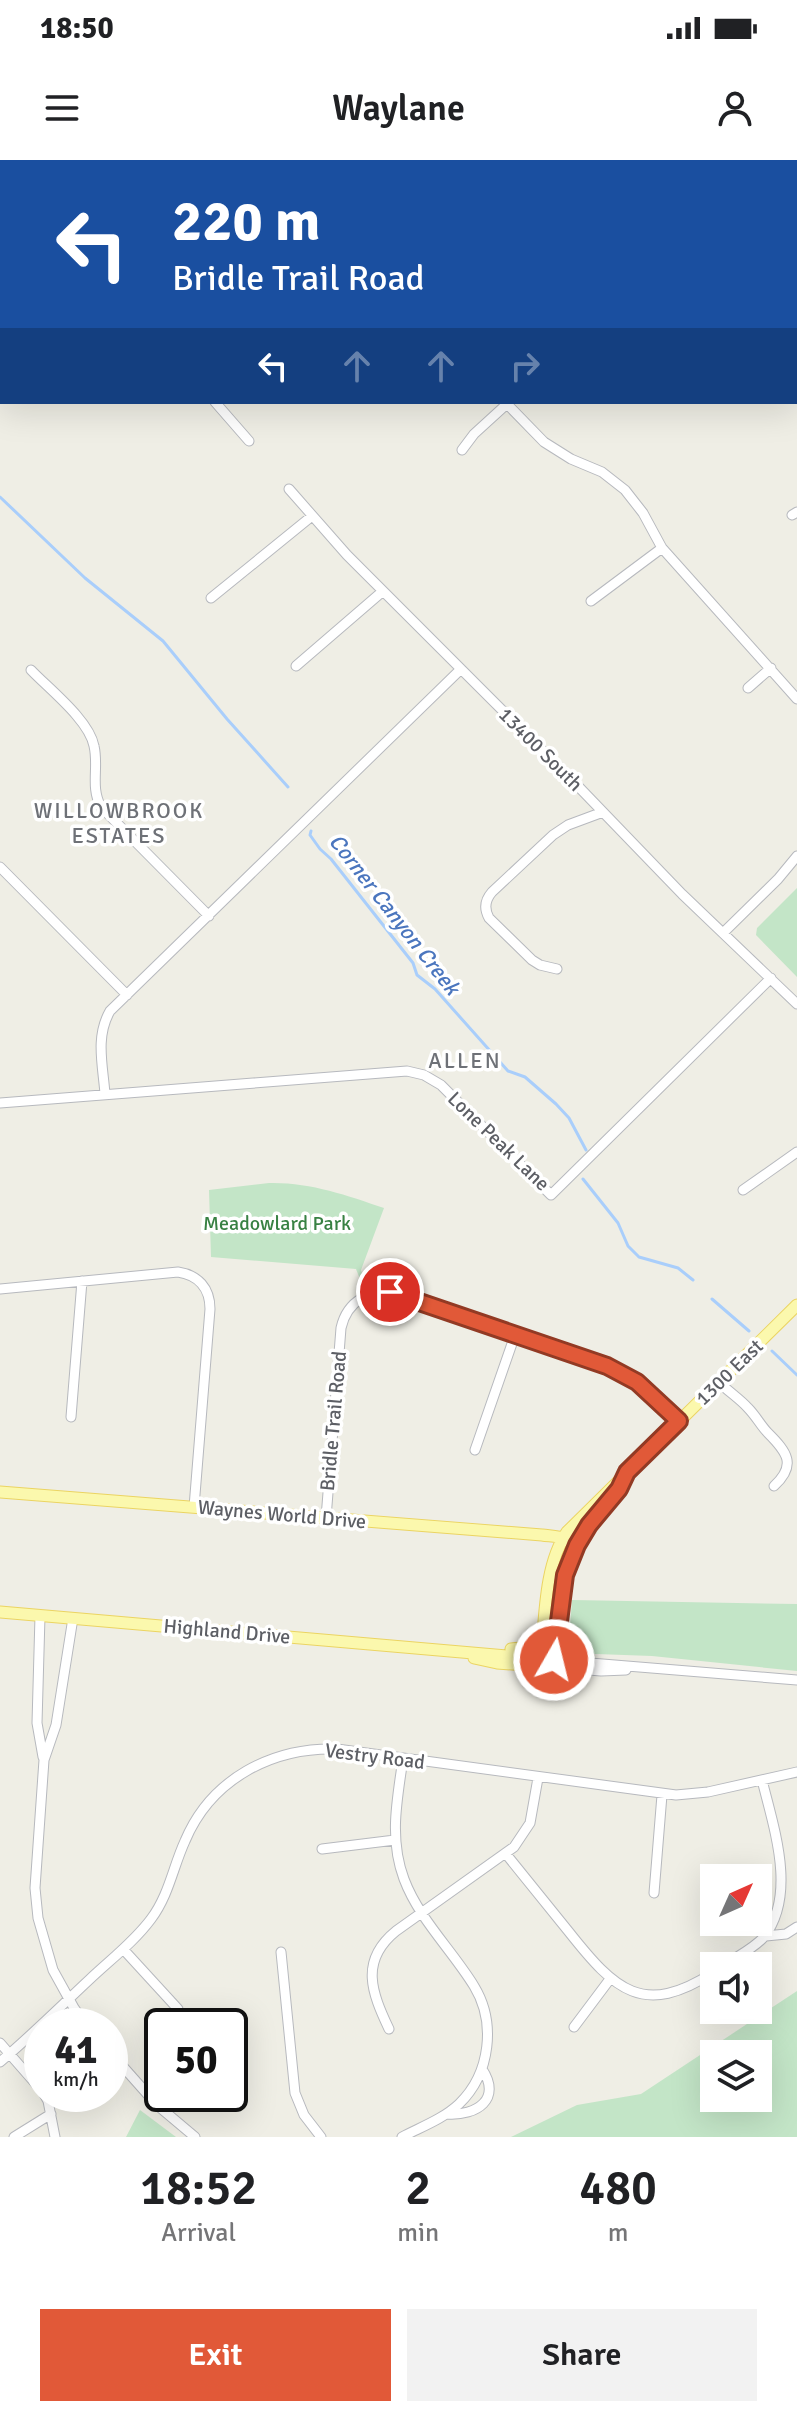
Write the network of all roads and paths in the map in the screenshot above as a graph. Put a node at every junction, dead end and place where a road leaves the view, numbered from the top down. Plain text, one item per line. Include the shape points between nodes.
1 (217, 404) edge
2 (507, 404) edge
3 (509, 404) edge
4 (249, 441) dead end
5 (462, 450) dead end
6 (289, 489) dead end
7 (312, 516) junction
8 (662, 548) junction
9 (383, 591) junction
10 (211, 598) dead end
11 (591, 601) dead end
12 (296, 666) dead end
13 (771, 668) junction
14 (461, 669) junction
15 (31, 670) dead end
16 (748, 688) dead end
17 (797, 699) edge
18 (603, 812) junction
19 (797, 856) edge
20 (0, 867) edge
21 (209, 916) junction
22 (723, 933) junction
23 (557, 969) dead end
24 (771, 978) junction
25 (127, 995) junction
26 (797, 1004) edge
27 (105, 1094) junction
28 (0, 1103) edge
29 (797, 1152) edge
30 (743, 1190) dead end
31 (82, 1281) junction
32 (0, 1289) edge
33 (797, 1305) edge
34 (515, 1335) junction
35 (720, 1383) junction
36 (71, 1417) dead end
37 (679, 1421) junction
38 (475, 1450) dead end
39 (627, 1472) junction
40 (774, 1486) dead end
41 (0, 1492) edge
42 (194, 1507) junction
43 (326, 1518) junction
44 (563, 1538) junction
45 (574, 1551) junction
46 (547, 1604) junction
47 (0, 1612) edge
48 (40, 1616) junction
49 (73, 1618) junction
50 (455, 1651) junction
51 (549, 1662) junction
52 (797, 1680) edge
53 (403, 1759) junction
54 (44, 1760) junction
55 (797, 1772) edge
56 (538, 1778) junction
57 (762, 1780) junction
58 (662, 1795) junction
59 (395, 1840) junction
60 (322, 1849) dead end
61 (506, 1854) junction
62 (654, 1893) dead end
63 (422, 1913) junction
64 (772, 1926) edge
65 (797, 1927) edge
66 (772, 1935) edge
67 (766, 1936) edge
68 (123, 1949) junction
69 (281, 1952) dead end
70 (743, 1952) edge
71 (610, 1979) junction
72 (700, 1980) edge
73 (69, 1999) junction
74 (75, 2008) edge
75 (177, 2008) edge
76 (574, 2027) dead end
77 (389, 2029) dead end
78 (0, 2043) edge
79 (10, 2054) junction
80 (0, 2062) edge
81 (482, 2069) junction
82 (24, 2071) edge
83 (128, 2072) edge
84 (51, 2114) joint
85 (447, 2114) junction
86 (14, 2137) edge
87 (55, 2137) edge
88 (195, 2137) edge
89 (321, 2137) edge
90 (402, 2137) edge

1 - 4 street
2 - 5 street
3 - 8 street via 551,447 602,472 625,490
6 - 7 street, 13400 South
7 - 9 street, 13400 South
7 - 10 street
8 - 11 street
8 - 13 street
9 - 12 street
9 - 14 street, 13400 South
13 - 16 street
13 - 17 street
14 - 18 street, 13400 South
14 - 21 street
15 - 21 street via 89,732 95,752 94,789 101,807
18 - 22 street, 13400 South
18 - 23 street via 553,835 486,900 489,918 532,960
19 - 22 street
20 - 25 street
21 - 25 street
22 - 24 street, 13400 South
24 - 26 street, 13400 South
24 - 27 street, Lone Peak Lane via 551,1195 441,1085 416,1072
25 - 27 street via 110,1011 101,1030
27 - 28 street, Lone Peak Lane
29 - 30 street
31 - 32 street
31 - 36 street
31 - 42 street via 178,1272 194,1277 206,1290 210,1309
33 - 35 main road, 1300 East
34 - 37 street, Bridle Trail Road via 618,1371
34 - 38 street
34 - 43 street, Bridle Trail Road via 390,1292 368,1294 355,1302 341,1328
35 - 37 main road, 1300 East
35 - 40 street via 790,1455 789,1474
37 - 39 main road, 1300 East
39 - 44 main road, 1300 East
39 - 45 main road, 1300 East
41 - 42 main road, Waynes World Drive
42 - 43 main road, Waynes World Drive
43 - 44 main road, Waynes World Drive
44 - 45 main road
44 - 46 main road, 1300 East
45 - 51 main road, 1300 East
46 - 50 main road via 530,1647
46 - 51 main road, 1300 East
47 - 48 main road, Highland Drive
48 - 49 main road, Highland Drive
48 - 54 street via 37,1723
49 - 50 main road, Highland Drive
49 - 54 street via 56,1725
50 - 51 main road, Highland Drive
51 - 52 street, Highland Drive via 601,1671 645,1666
53 - 56 street, Vestry Road
53 - 59 street
53 - 68 street, Vestry Road via 308,1750 242,1773 204,1807 185,1839 159,1907
54 - 73 street via 36,1901 47,1953
55 - 57 street, Vestry Road
56 - 58 street, Vestry Road
56 - 61 street via 530,1823
57 - 58 street, Vestry Road
57 - 64 street via 789,1880
58 - 62 street
59 - 60 street
59 - 63 street via 404,1880
61 - 63 street
61 - 71 street
63 - 77 street via 390,1936 374,1963 374,1995
63 - 81 street via 480,1997 488,2035
65 - 66 street
67 - 70 street
68 - 73 street, Vestry Road
68 - 75 street
69 - 89 street via 295,2093
71 - 72 street via 636,1992 666,1994
71 - 76 street
73 - 74 street
73 - 79 street, Vestry Road
78 - 79 street
79 - 80 street, Vestry Road
79 - 82 street
81 - 85 street via 467,2096
81 - 85 street via 491,2088 486,2099 462,2115
83 - 88 street
84 - 86 street
84 - 87 street
85 - 90 street

